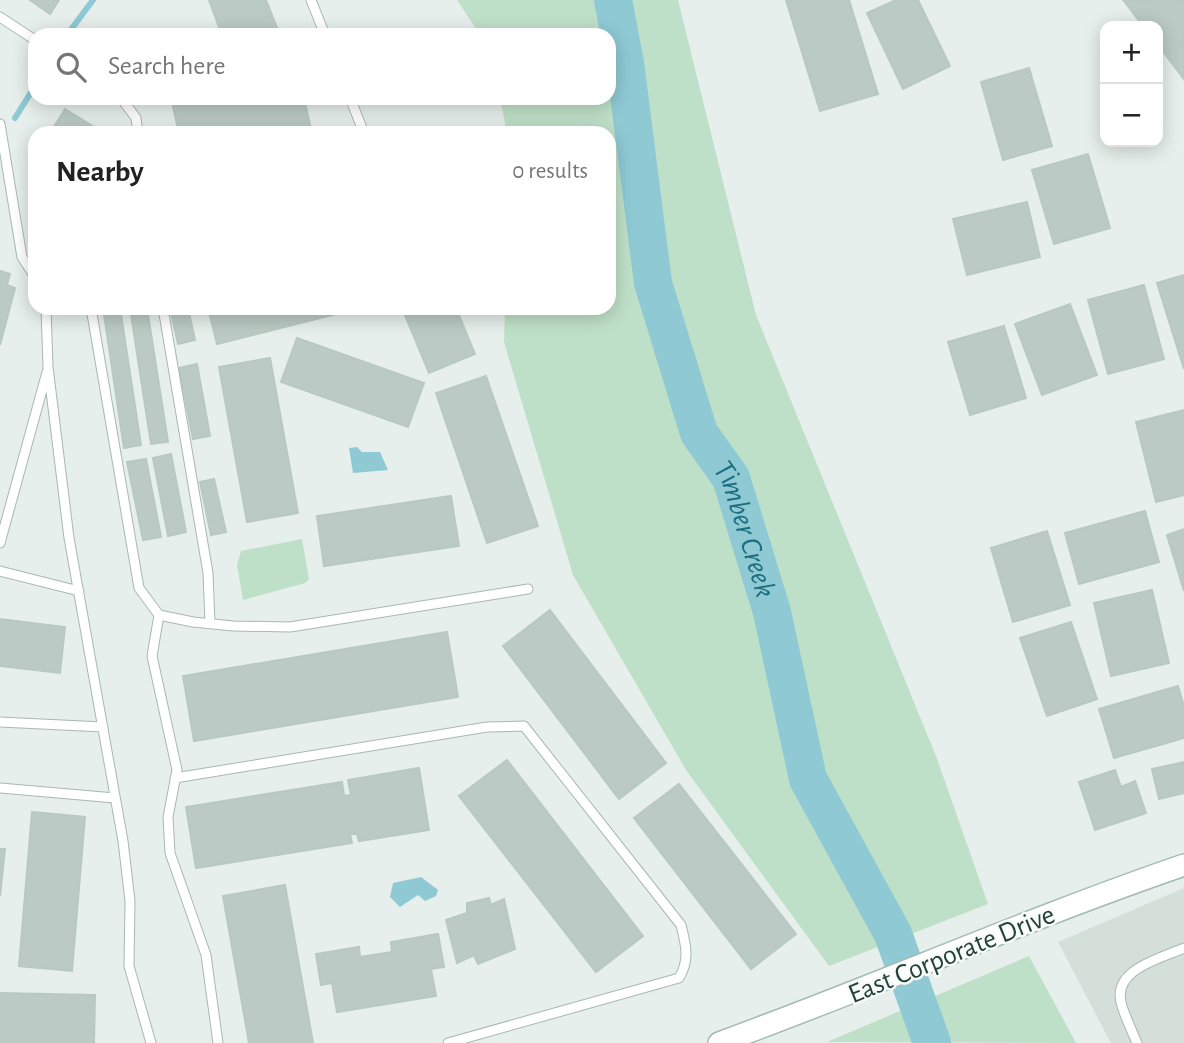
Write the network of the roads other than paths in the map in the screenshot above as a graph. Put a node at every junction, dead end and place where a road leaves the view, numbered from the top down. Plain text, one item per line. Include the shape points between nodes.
1 (311, 0) edge
2 (0, 17) edge
3 (322, 28) edge
4 (28, 35) edge
5 (126, 105) edge
6 (353, 105) edge
7 (0, 124) edge
8 (137, 126) edge
9 (361, 126) edge
10 (28, 266) edge
11 (46, 315) edge
12 (92, 315) edge
13 (164, 315) edge
14 (48, 367) junction
15 (0, 542) edge
16 (0, 570) edge
17 (528, 589) dead end
18 (79, 592) junction
19 (159, 615) junction
20 (210, 624) junction
21 (0, 722) edge
22 (103, 727) junction
23 (176, 778) junction
24 (0, 788) edge
25 (115, 798) junction
26 (1184, 865) edge
27 (1184, 948) edge
28 (151, 1043) edge
29 (218, 1043) edge
30 (447, 1043) edge
31 (719, 1043) edge
32 (1137, 1043) edge

1 - 3 lane
2 - 4 lane
5 - 8 lane
6 - 9 lane
7 - 10 lane via 22,257
11 - 14 lane
12 - 19 lane via 139,588
13 - 20 lane via 208,573
14 - 15 lane
14 - 18 lane
16 - 18 lane
17 - 20 lane via 290,627
18 - 22 lane
19 - 20 lane
19 - 23 lane via 152,656
21 - 22 lane
22 - 25 lane
23 - 29 lane via 168,817 170,853 206,955
23 - 30 lane via 487,727 524,726 681,925 686,967 679,978
24 - 25 lane
25 - 28 lane via 130,901 129,966
26 - 31 main road, East Corporate Drive via 1038,917
27 - 32 lane via 1133,971 1121,984 1121,1003

